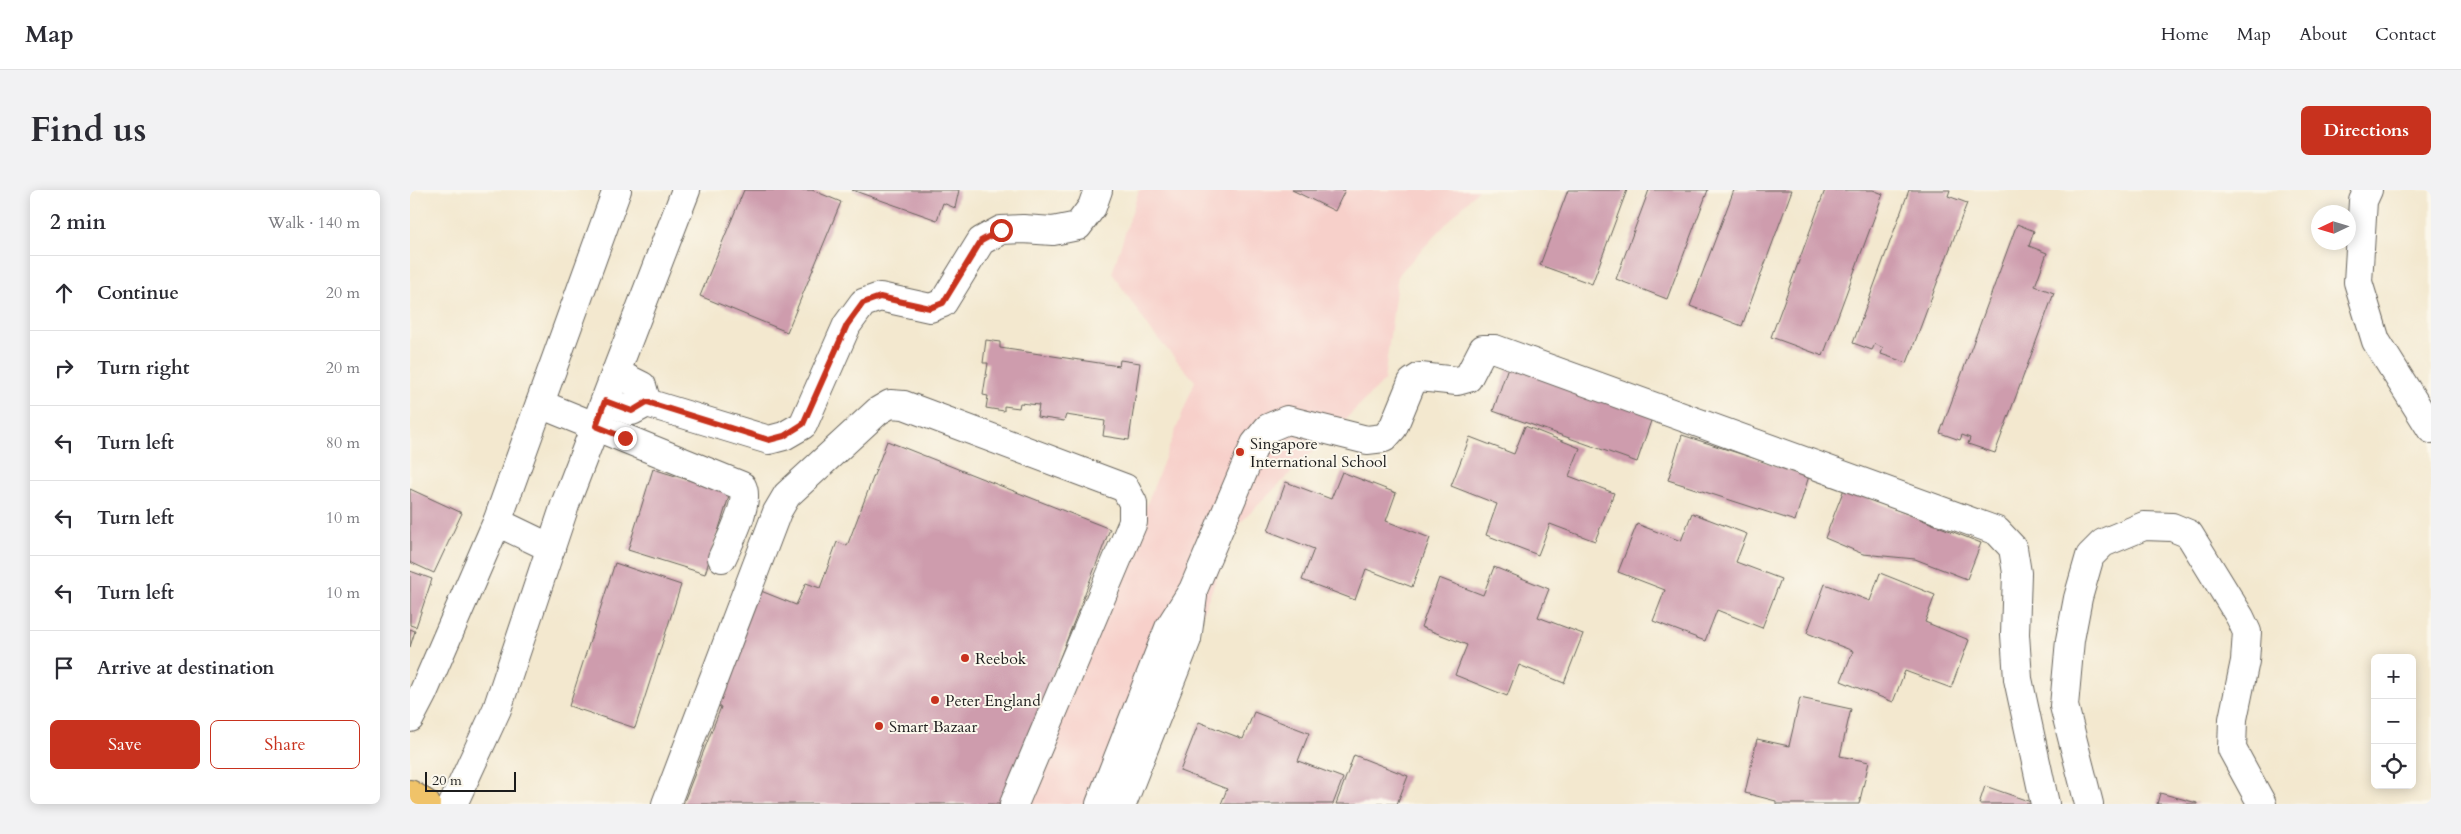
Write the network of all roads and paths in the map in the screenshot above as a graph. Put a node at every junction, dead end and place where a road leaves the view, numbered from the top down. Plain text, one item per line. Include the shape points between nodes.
1 (617, 190) edge
2 (686, 190) edge
3 (1098, 190) edge
4 (2368, 190) edge
5 (616, 373) junction
6 (605, 401) junction
7 (647, 402) junction
8 (540, 404) junction
9 (596, 426) junction
10 (2431, 429) edge
11 (497, 522) junction
12 (551, 548) junction
13 (722, 558) dead end
14 (1194, 590) junction
15 (410, 718) edge
16 (410, 794) edge
17 (426, 804) edge
18 (453, 804) edge
19 (666, 804) edge
20 (1014, 804) edge
21 (1100, 804) edge
22 (1122, 804) edge
23 (2046, 804) edge
24 (2088, 804) edge
25 (2262, 804) edge

1 - 8 street
2 - 5 street
3 - 7 street via 1092,207 1078,226 1053,231 1001,230 981,241 943,303 930,308 880,297 863,303 847,325 803,424 784,436 769,440
4 - 10 street via 2364,201 2358,282 2376,341
5 - 6 street
5 - 7 street via 642,386
6 - 7 street via 632,411
6 - 9 street
8 - 9 street
8 - 11 street
9 - 12 street
9 - 13 street via 742,486 744,504
11 - 12 street
11 - 15 street
12 - 18 street via 497,709
14 - 21 street via 1169,628
14 - 22 street via 1187,639
14 - 23 street via 1255,444 1268,428 1287,420 1367,440 1384,438 1393,428 1412,382 1420,376 1457,381 1468,378 1483,349 1495,349 1997,531 2013,548 2017,573 2015,634 2018,679
16 - 17 main road
19 - 20 street via 777,512 787,495 878,411 890,404 904,405 1125,488 1133,503 1133,522
24 - 25 street via 2064,706 2070,640 2078,598 2090,556 2103,543 2144,526 2172,527 2188,534 2247,632 2245,661 2232,719 2232,749

